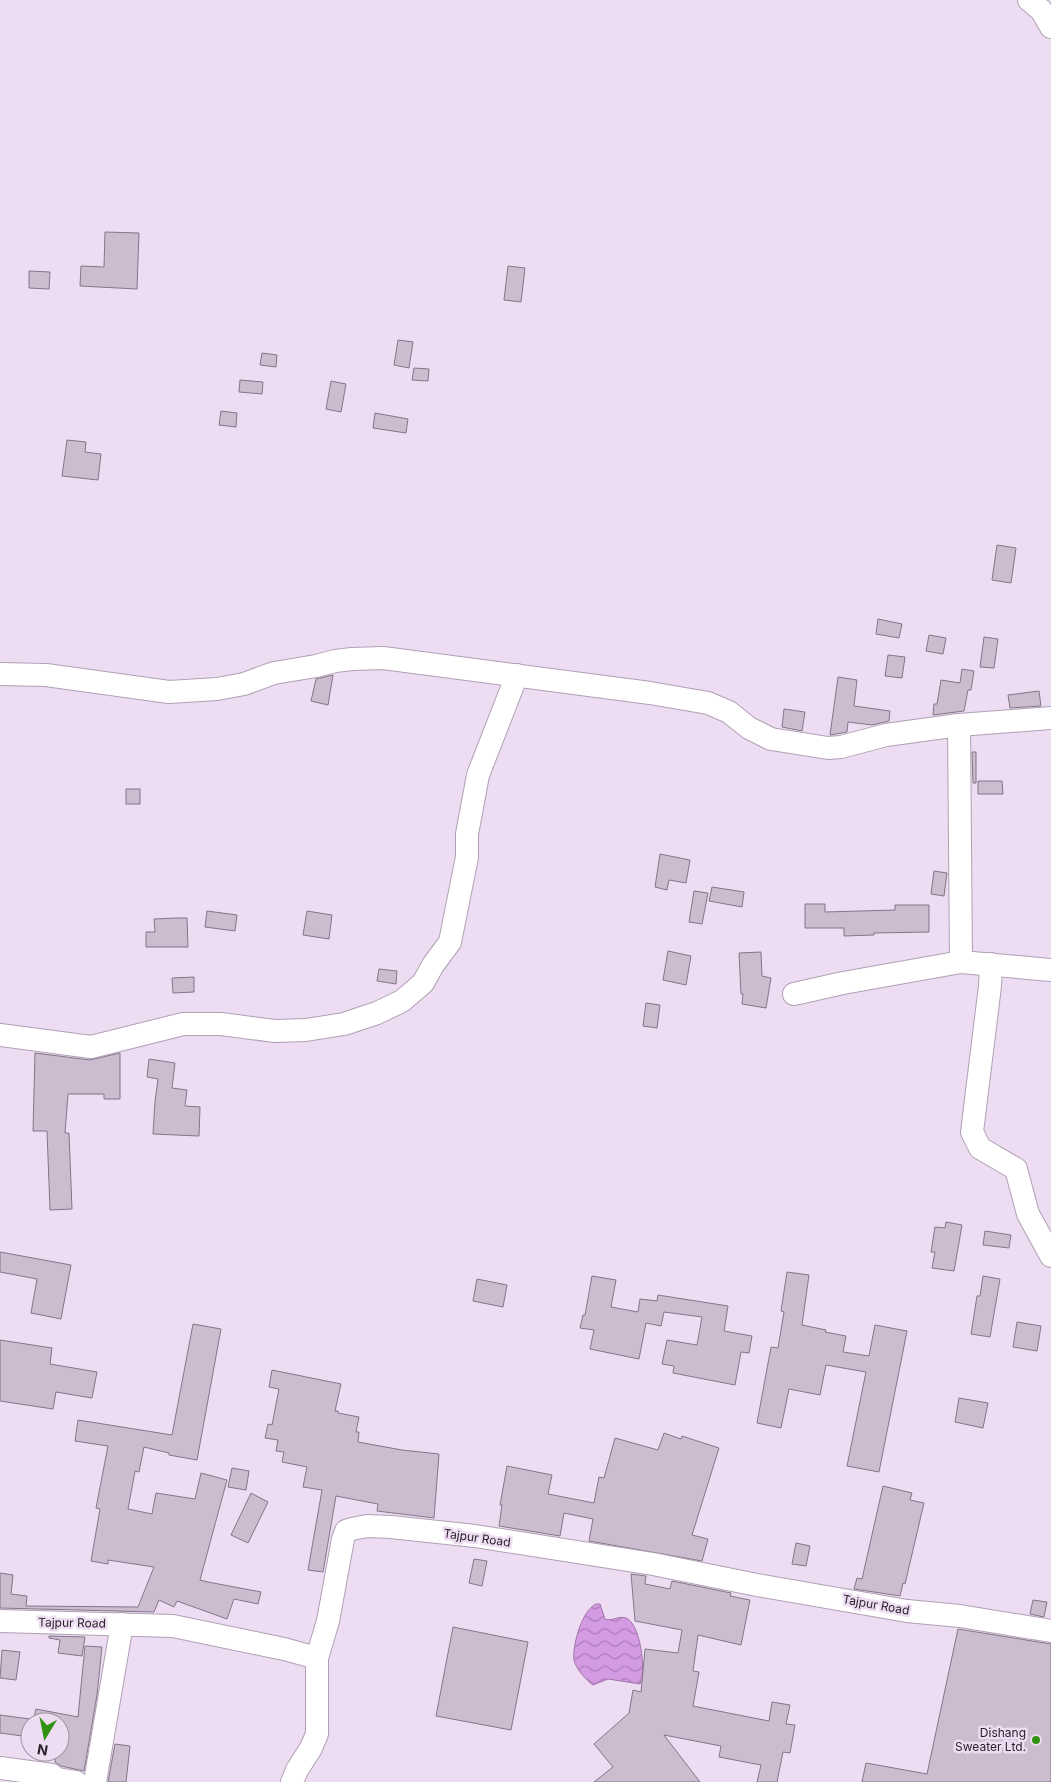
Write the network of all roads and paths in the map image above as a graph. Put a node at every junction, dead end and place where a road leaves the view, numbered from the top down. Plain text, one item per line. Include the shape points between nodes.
1 (1029, 0) edge
2 (1051, 27) edge
3 (0, 674) edge
4 (517, 675) junction
5 (1051, 718) edge
6 (959, 725) junction
7 (960, 962) junction
8 (991, 964) junction
9 (1051, 970) edge
10 (794, 994) dead end
11 (0, 1035) edge
12 (1051, 1256) edge
13 (0, 1621) edge
14 (122, 1624) junction
15 (1051, 1632) edge
16 (317, 1658) junction
17 (0, 1768) edge
18 (76, 1782) edge
19 (95, 1782) edge
20 (292, 1782) edge

1 - 2 street via 1041,10
3 - 4 street via 46,675 169,692 217,689 274,673 358,658 383,658
4 - 6 street via 708,703 729,712 749,728 771,739 811,747 841,747 886,735
4 - 11 street via 478,776 467,834 467,857 450,942 424,983 402,1001 344,1024 306,1030 275,1031 221,1024 183,1024 91,1047
5 - 6 street
6 - 7 street
7 - 8 street
7 - 10 street
8 - 9 street
8 - 12 street via 972,1132 980,1148 1016,1169 1028,1214
13 - 14 street, Tajpur Road
14 - 16 street, Tajpur Road via 173,1626
14 - 19 street
15 - 16 street, Tajpur Road via 960,1616 907,1611 606,1556 476,1536 372,1526 352,1529 343,1539 328,1621
16 - 20 street via 317,1734
17 - 18 street via 52,1775 52,1778

